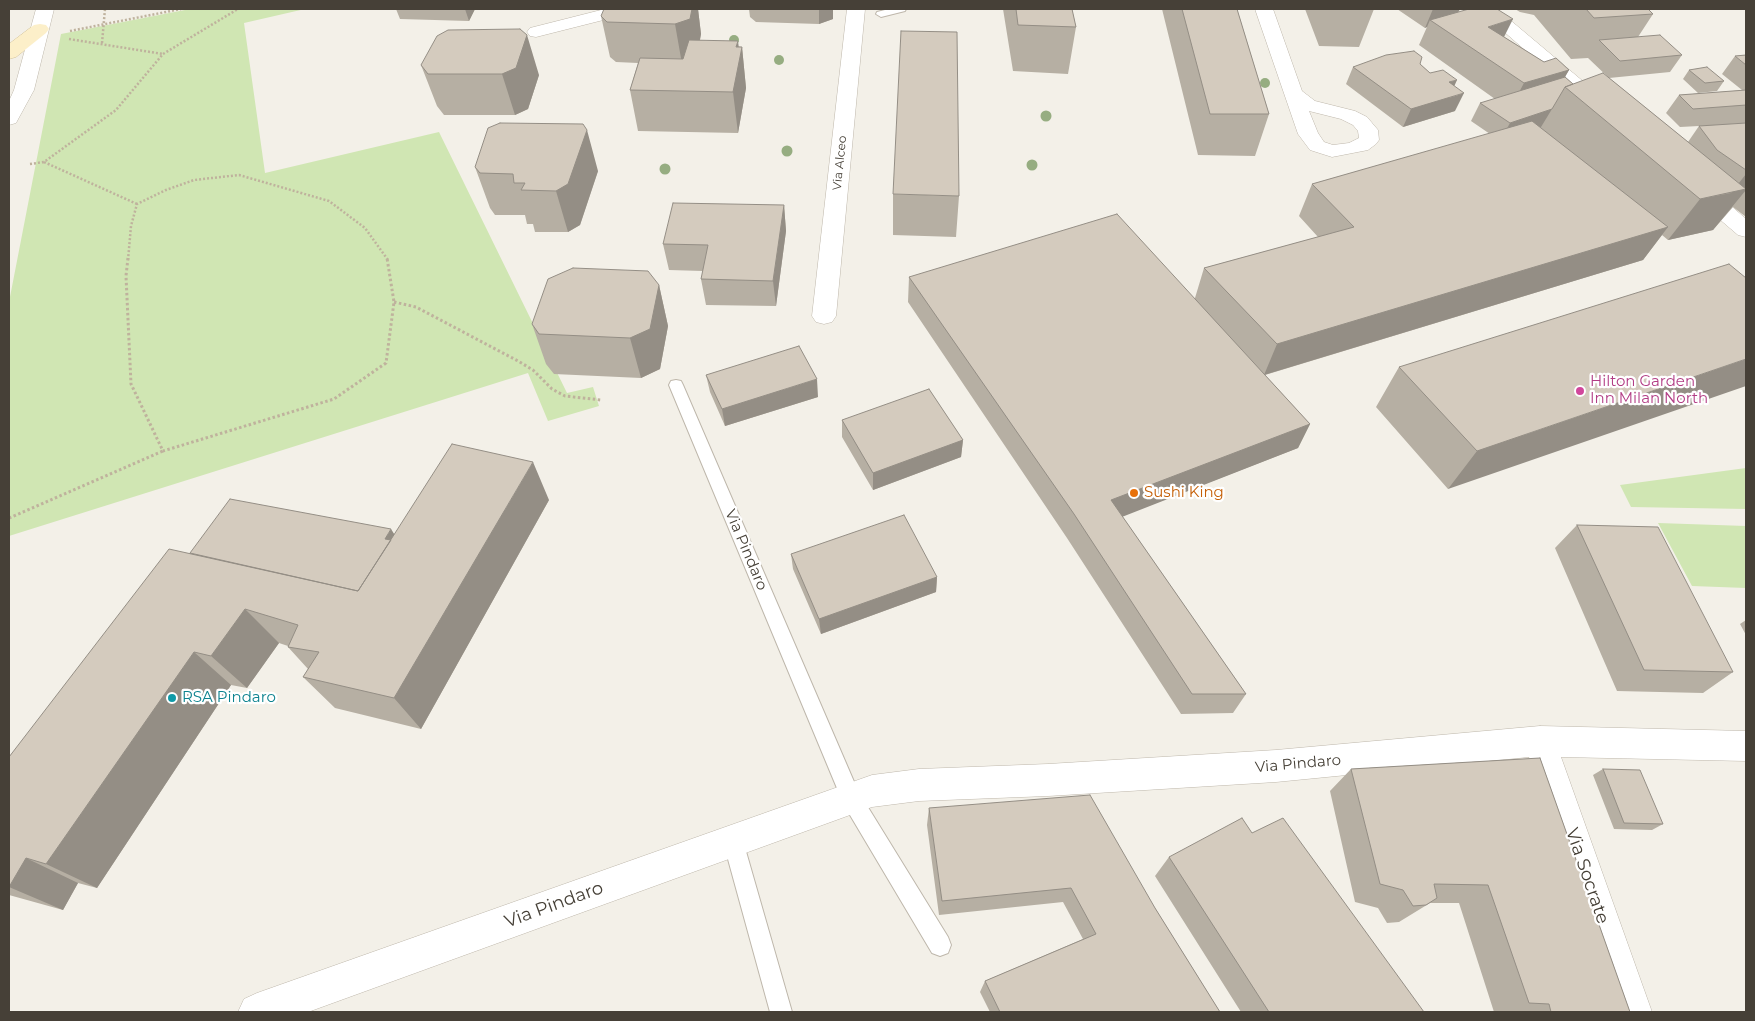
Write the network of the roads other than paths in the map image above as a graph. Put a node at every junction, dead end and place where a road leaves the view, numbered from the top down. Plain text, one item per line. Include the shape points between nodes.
1 (45, 9) edge
2 (625, 9) edge
3 (856, 9) edge
4 (901, 9) edge
5 (1264, 9) edge
6 (1487, 9) edge
7 (881, 14) dead end
8 (40, 29) junction
9 (536, 32) dead end
10 (9, 53) edge
11 (1293, 94) dead end
12 (9, 119) edge
13 (1620, 123) edge
14 (1687, 180) edge
15 (1746, 230) edge
16 (824, 316) dead end
17 (676, 385) dead end
18 (1540, 741) junction
19 (1746, 746) edge
20 (851, 798) junction
21 (733, 841) junction
22 (940, 946) dead end
23 (257, 1012) edge
24 (781, 1012) edge
25 (1633, 1012) edge

1 - 8 street
2 - 9 street
3 - 16 street, Via Alceo
4 - 7 lane
5 - 11 street
6 - 13 street
8 - 10 street
8 - 12 street via 24,90
14 - 15 street
17 - 20 lane, Via Pindaro
18 - 19 street, Via Pindaro
18 - 20 street, Via Pindaro via 1276,766 919,785 872,791
18 - 25 street, Via Socrate
20 - 21 street, Via Pindaro
20 - 22 lane
21 - 23 street, Via Pindaro
21 - 24 lane

